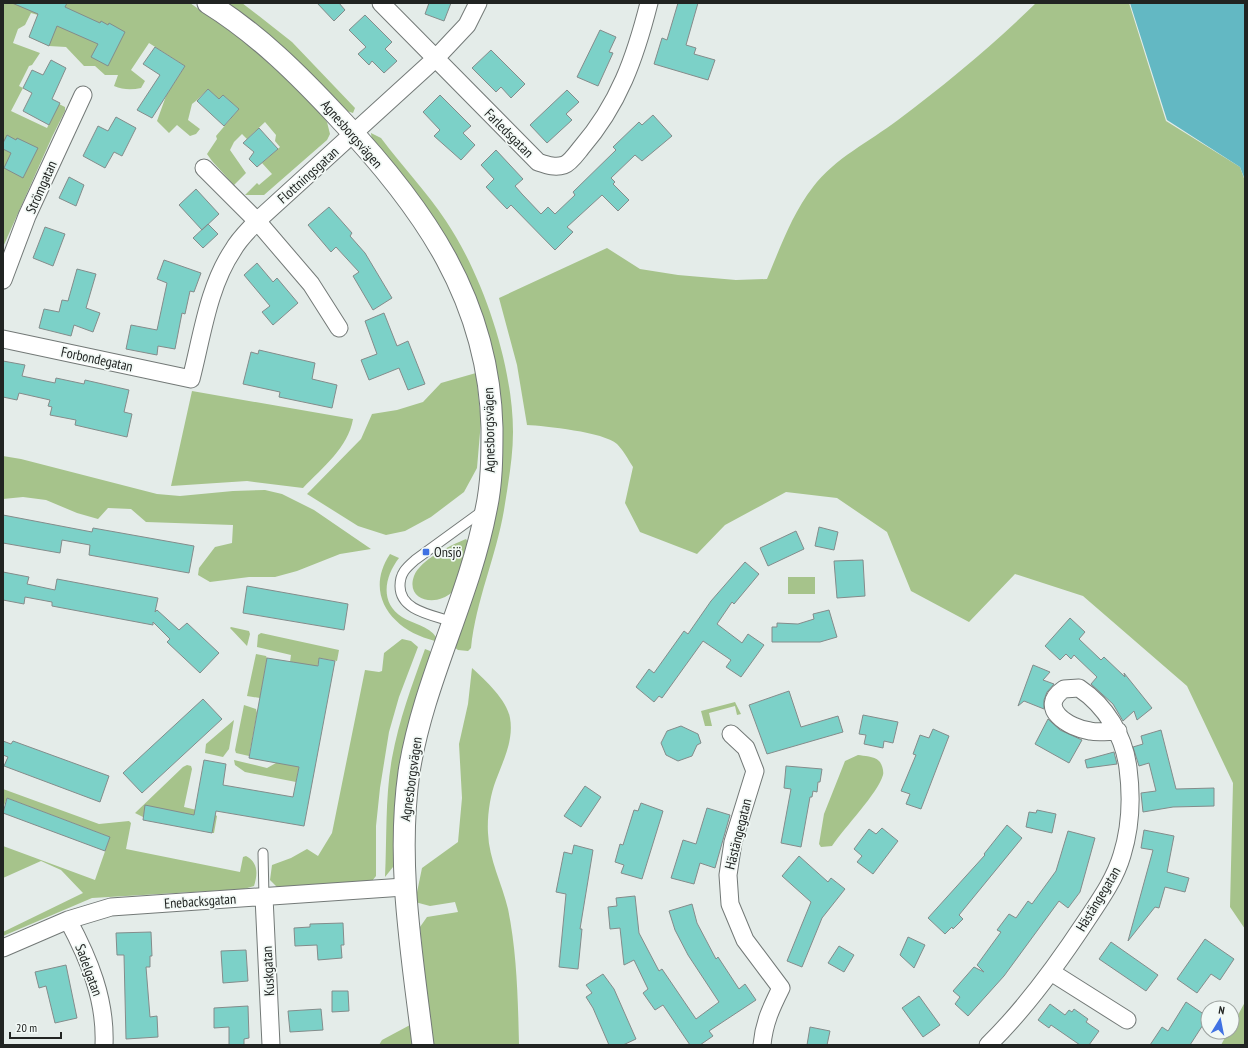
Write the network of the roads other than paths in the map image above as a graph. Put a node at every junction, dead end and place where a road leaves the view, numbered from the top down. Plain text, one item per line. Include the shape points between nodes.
1 (208, 3) edge
2 (381, 3) edge
3 (478, 3) edge
4 (649, 3) edge
5 (435, 59) junction
6 (83, 96) dead end
7 (354, 134) junction
8 (204, 168) dead end
9 (257, 221) junction
10 (3, 280) edge
11 (339, 328) dead end
12 (3, 339) edge
13 (191, 379) joint
14 (487, 507) junction
15 (453, 622) junction
16 (1118, 731) dead end
17 (731, 734) dead end
18 (263, 853) dead end
19 (404, 887) junction
20 (264, 897) junction
21 (68, 920) junction
22 (3, 948) edge
23 (1051, 972) junction
24 (1127, 1020) dead end
25 (104, 1045) edge
26 (271, 1045) edge
27 (423, 1045) edge
28 (762, 1045) edge
29 (988, 1045) edge

1 - 7 street, Agnesborgsvägen via 257,38 285,62
2 - 5 street, Farledsgatan
3 - 5 street, Flottningsgatan via 467,25
4 - 5 street, Farledsgatan via 638,44 611,109 566,165 552,167 538,162
5 - 7 street, Flottningsgatan
6 - 10 street, Strömgatan via 27,216
7 - 9 street, Flottningsgatan
7 - 14 street, Agnesborgsvägen via 428,227 449,262 474,320 486,361 491,408 492,454
8 - 9 street
9 - 11 street via 311,284
9 - 13 street, Flottningsgatan via 233,249 218,279
12 - 13 street, Forbondegatan
14 - 15 street, Agnesborgsvägen
14 - 15 lane via 415,560 400,578 402,599 412,607
15 - 19 street, Agnesborgsvägen via 412,755 405,811
16 - 23 street, Hästängegatan via 1128,764 1131,803 1122,855 1113,878
17 - 28 street, Hästängegatan via 746,748 755,770 733,842 728,874 730,904 745,940 781,988 763,1029
18 - 20 lane
19 - 20 street, Enebacksgatan
19 - 27 street, Agnesborgsvägen
20 - 21 street, Enebacksgatan via 111,907
20 - 26 street, Kuskgatan
21 - 22 street, Enebacksgatan
21 - 25 street, Sadelgatan via 84,951 99,993
23 - 24 street
23 - 29 street, Hästängegatan via 1003,1031

